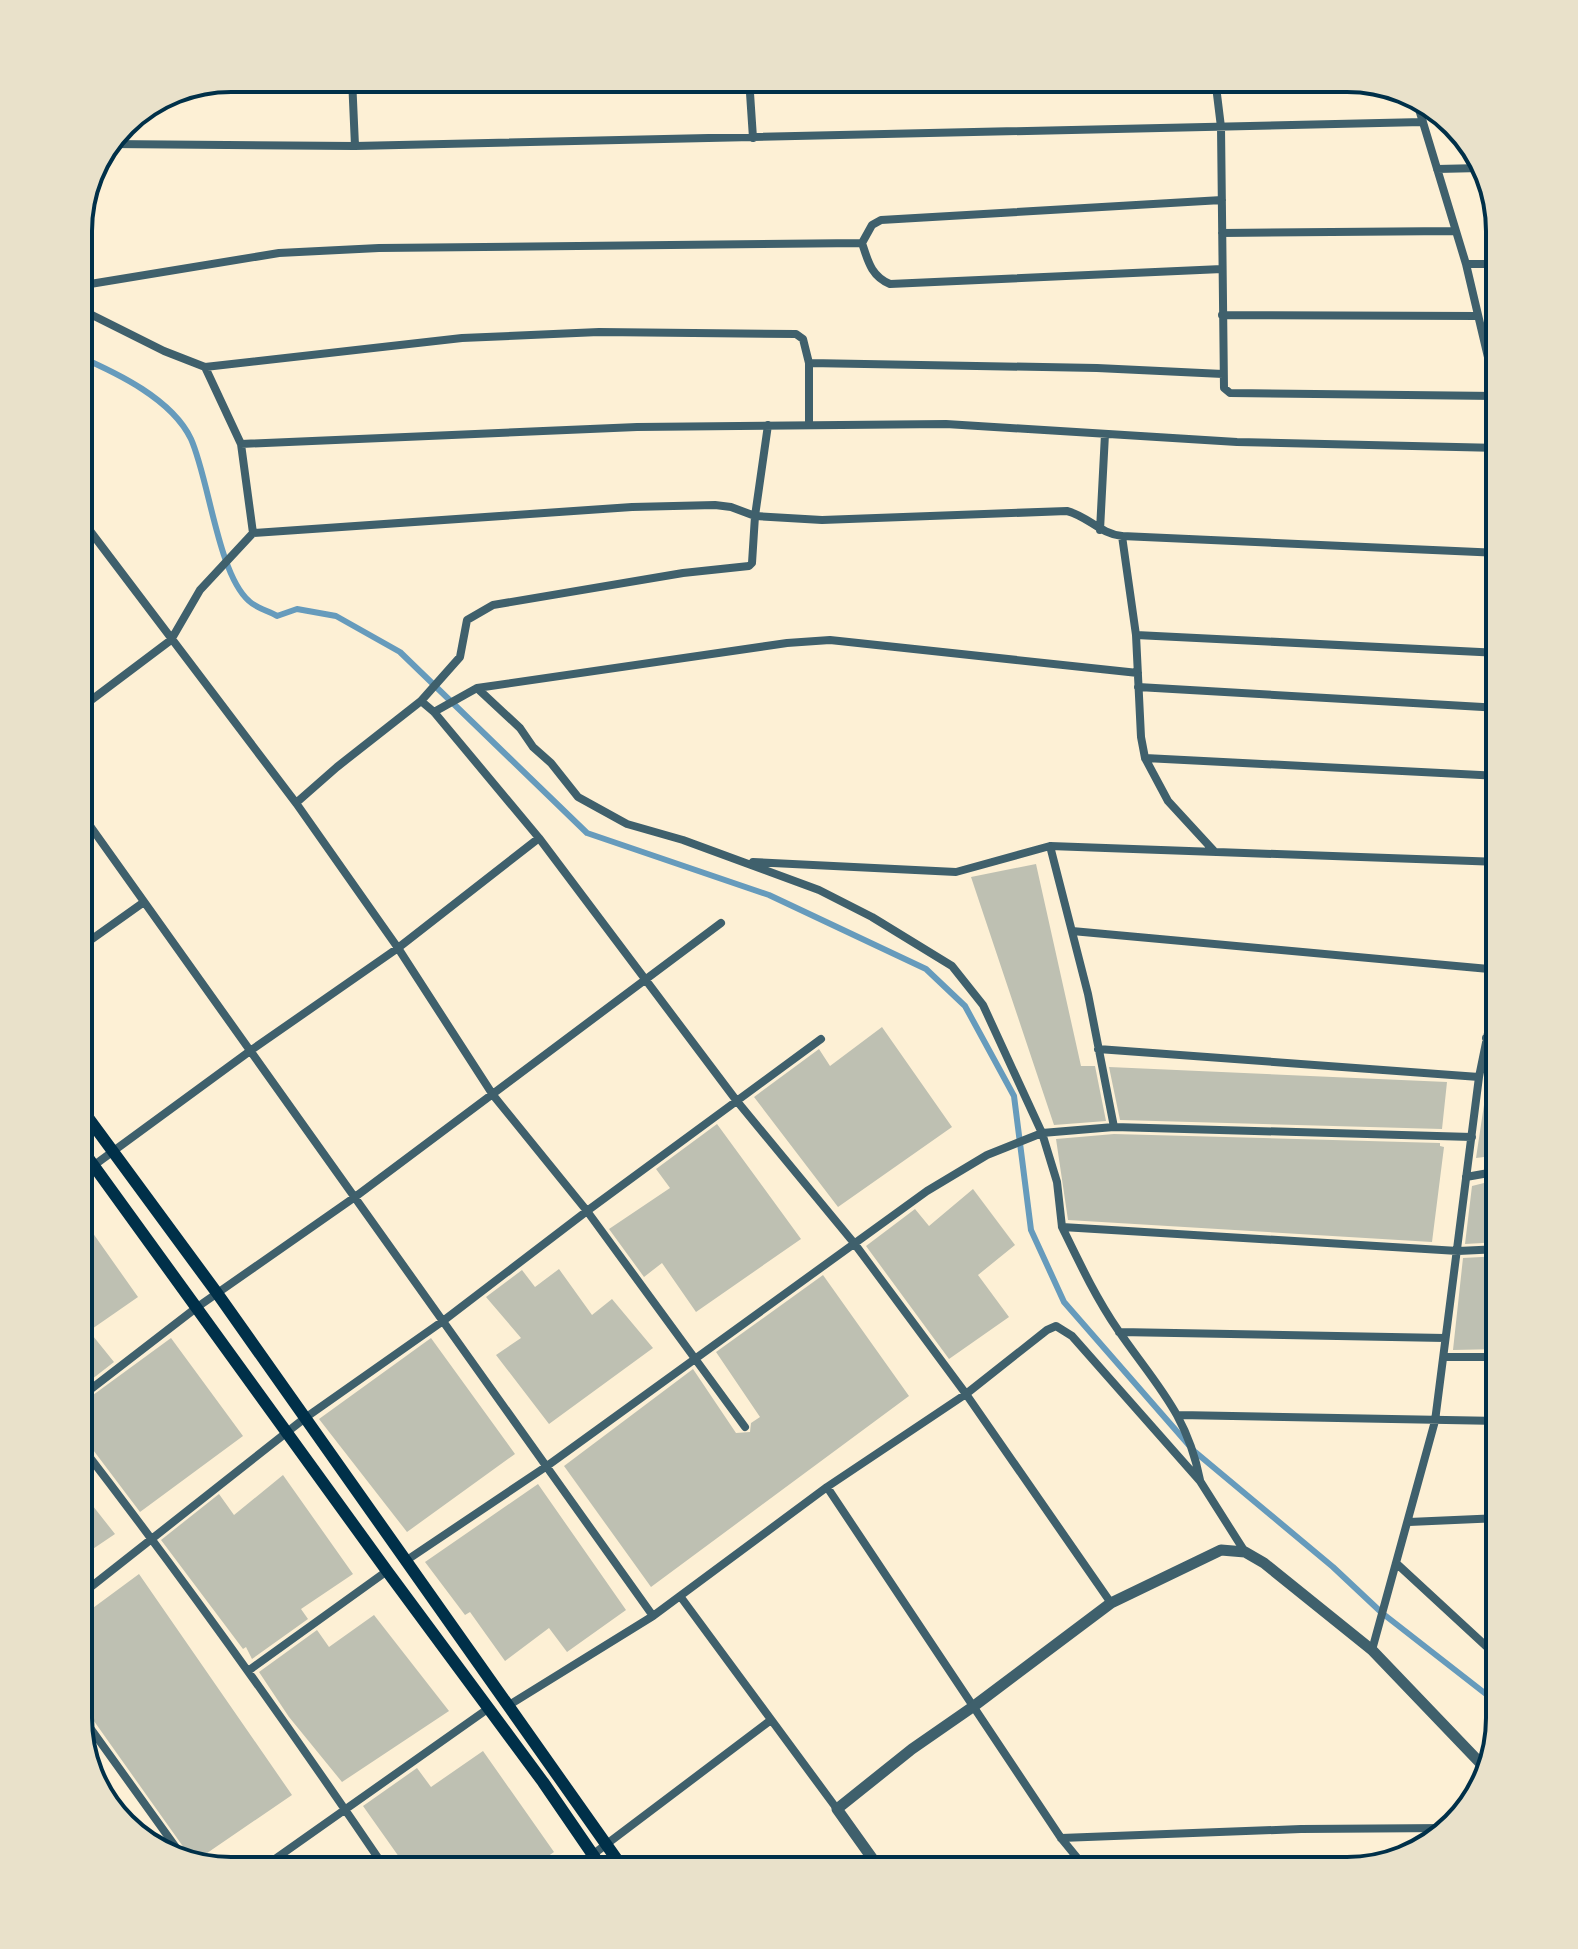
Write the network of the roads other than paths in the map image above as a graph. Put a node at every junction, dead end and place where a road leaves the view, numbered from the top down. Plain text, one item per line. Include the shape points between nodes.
1 (353, 92) edge
2 (750, 92) edge
3 (1217, 92) edge
4 (1421, 114) edge
5 (1423, 122) junction
6 (1221, 127) junction
7 (753, 138) junction
8 (124, 144) edge
9 (355, 146) junction
10 (1471, 168) edge
11 (1437, 169) junction
12 (1222, 200) junction
13 (1455, 231) junction
14 (1222, 233) junction
15 (862, 243) junction
16 (1466, 264) junction
17 (1486, 264) edge
18 (1222, 269) junction
19 (92, 283) edge
20 (92, 315) edge
21 (1222, 315) junction
22 (1478, 316) junction
23 (1486, 350) edge
24 (809, 363) junction
25 (205, 367) junction
26 (1223, 374) junction
27 (1486, 396) edge
28 (768, 425) junction
29 (809, 425) junction
30 (1105, 434) junction
31 (241, 444) junction
32 (1486, 448) edge
33 (755, 516) junction
34 (1100, 530) junction
35 (253, 533) junction
36 (92, 534) edge
37 (1122, 536) junction
38 (1486, 552) edge
39 (1136, 635) junction
40 (171, 640) junction
41 (1486, 652) edge
42 (1138, 673) junction
43 (1138, 687) junction
44 (477, 688) junction
45 (92, 699) edge
46 (421, 701) junction
47 (1486, 707) edge
48 (434, 712) junction
49 (1145, 758) junction
50 (1486, 775) edge
51 (296, 803) junction
52 (92, 829) edge
53 (539, 838) junction
54 (1050, 846) junction
55 (1214, 851) junction
56 (1486, 861) edge
57 (745, 862) junction
58 (144, 902) junction
59 (721, 923) dead end
60 (1072, 931) junction
61 (92, 939) edge
62 (398, 948) junction
63 (1486, 971) edge
64 (644, 980) junction
65 (1486, 1038) edge
66 (821, 1039) dead end
67 (1098, 1049) junction
68 (250, 1051) junction
69 (1479, 1077) junction
70 (493, 1095) junction
71 (736, 1100) junction
72 (92, 1122) edge
73 (1114, 1127) junction
74 (1042, 1133) junction
75 (1472, 1137) junction
76 (114, 1151) junction
77 (93, 1164) joint
78 (1486, 1173) edge
79 (1466, 1177) junction
80 (355, 1197) junction
81 (587, 1211) junction
82 (1062, 1227) junction
83 (854, 1243) junction
84 (1486, 1250) edge
85 (1458, 1251) junction
86 (217, 1293) junction
87 (196, 1308) junction
88 (443, 1321) junction
89 (1119, 1332) junction
90 (1445, 1338) junction
91 (1445, 1357) junction
92 (1486, 1357) edge
93 (695, 1360) junction
94 (92, 1388) edge
95 (966, 1394) junction
96 (1179, 1415) junction
97 (305, 1418) junction
98 (1435, 1421) junction
99 (1486, 1421) edge
100 (745, 1427) dead end
101 (288, 1432) junction
102 (92, 1460) edge
103 (547, 1466) junction
104 (1200, 1481) junction
105 (827, 1487) junction
106 (1486, 1519) edge
107 (1409, 1522) junction
108 (153, 1540) junction
109 (1245, 1552) junction
110 (407, 1560) junction
111 (1396, 1563) junction
112 (387, 1571) junction
113 (92, 1586) edge
114 (680, 1596) junction
115 (1111, 1603) junction
116 (653, 1616) junction
117 (1486, 1646) edge
118 (1372, 1650) junction
119 (248, 1671) junction
120 (509, 1705) junction
121 (974, 1706) junction
122 (489, 1708) junction
123 (771, 1720) junction
124 (93, 1732) edge
125 (1478, 1761) edge
126 (837, 1809) junction
127 (345, 1810) junction
128 (1431, 1828) edge
129 (1061, 1838) junction
130 (608, 1844) junction
131 (174, 1845) edge
132 (594, 1854) junction
133 (278, 1857) edge
134 (377, 1857) edge
135 (590, 1857) edge
136 (596, 1857) edge
137 (616, 1857) edge
138 (871, 1857) edge
139 (1077, 1857) edge

1 - 9 street
2 - 7 street
3 - 6 street
4 - 5 street
5 - 6 street
5 - 11 street
6 - 7 street
6 - 12 street
7 - 9 street
8 - 9 street
10 - 11 street
11 - 13 street
12 - 14 street
12 - 15 street via 881,220
13 - 14 street
13 - 16 street
14 - 18 street
15 - 18 street via 874,273 890,284
15 - 19 street via 293,252
16 - 17 street
16 - 22 street
18 - 21 street
20 - 25 street
21 - 22 street
21 - 26 street
22 - 23 street
24 - 25 street via 803,339 796,334 599,332 462,338
24 - 26 street
24 - 29 street
25 - 31 street
26 - 27 street via 1222,384 1230,393
28 - 29 street
28 - 31 street
28 - 33 street
29 - 30 street via 946,424
30 - 32 street
30 - 34 street
31 - 35 street
33 - 34 street via 822,520 1067,511
33 - 35 street via 715,505 632,507
33 - 46 street via 752,563 746,567 493,605 472,616 460,657
34 - 37 street
35 - 40 street via 200,590
36 - 40 street
37 - 38 street
37 - 39 street
39 - 41 street
39 - 42 street
40 - 45 street
40 - 51 street
42 - 43 street
42 - 44 street via 830,640
43 - 47 street
43 - 49 street
44 - 48 street
44 - 57 street via 520,728 578,797 627,824
46 - 48 street
46 - 51 street
48 - 53 street
49 - 50 street
49 - 55 street via 1168,801
51 - 62 street
52 - 58 street
53 - 62 street
53 - 64 street
54 - 55 street
54 - 57 street via 956,872
54 - 60 street
55 - 56 street
57 - 74 street via 819,890 952,966 983,1005
58 - 61 street
58 - 68 street
59 - 64 street
60 - 63 street
60 - 67 street
62 - 68 street
62 - 70 street
64 - 70 street
64 - 71 street
65 - 69 street
66 - 71 street
67 - 69 street
67 - 73 street
68 - 76 street
68 - 80 street
69 - 75 street
70 - 80 street
70 - 81 street
71 - 81 street
71 - 83 street
72 - 76 main road
73 - 74 street
73 - 75 street
74 - 82 street via 1057,1182
74 - 83 street via 987,1155
75 - 79 street
76 - 77 street
76 - 86 main road
77 - 87 main road
78 - 79 street
79 - 85 street
80 - 86 street
80 - 88 street
81 - 88 street
81 - 93 street
82 - 85 street
82 - 89 street
83 - 93 street
83 - 95 street
84 - 85 street
85 - 90 street
86 - 87 street
86 - 97 main road
87 - 94 street
87 - 101 main road
88 - 97 street
88 - 103 street
89 - 90 street
89 - 96 street
90 - 91 street
91 - 92 street
91 - 98 street
93 - 100 street
93 - 103 street
95 - 104 street via 1056,1326 1072,1336
95 - 105 street
95 - 115 street
96 - 98 street
96 - 104 street
97 - 101 street
97 - 110 main road
98 - 99 street
98 - 107 street
101 - 108 street
101 - 112 main road
102 - 108 street
103 - 110 street
103 - 116 street
104 - 109 street
105 - 114 street
105 - 121 street
106 - 107 street
107 - 111 street
108 - 113 street
108 - 119 street
109 - 115 street via 1221,1550
109 - 118 street
110 - 120 main road
111 - 117 street
111 - 118 street
112 - 119 street
112 - 122 main road
114 - 116 street
114 - 123 street
115 - 121 street
116 - 120 street
118 - 125 street
119 - 127 street
120 - 130 main road
121 - 126 street
121 - 129 street
122 - 127 street
122 - 132 main road
123 - 126 street
123 - 130 street
124 - 131 street
126 - 138 street
127 - 133 street
127 - 134 street
128 - 129 street
129 - 139 street
130 - 132 street
130 - 137 main road
132 - 135 street
132 - 136 main road

